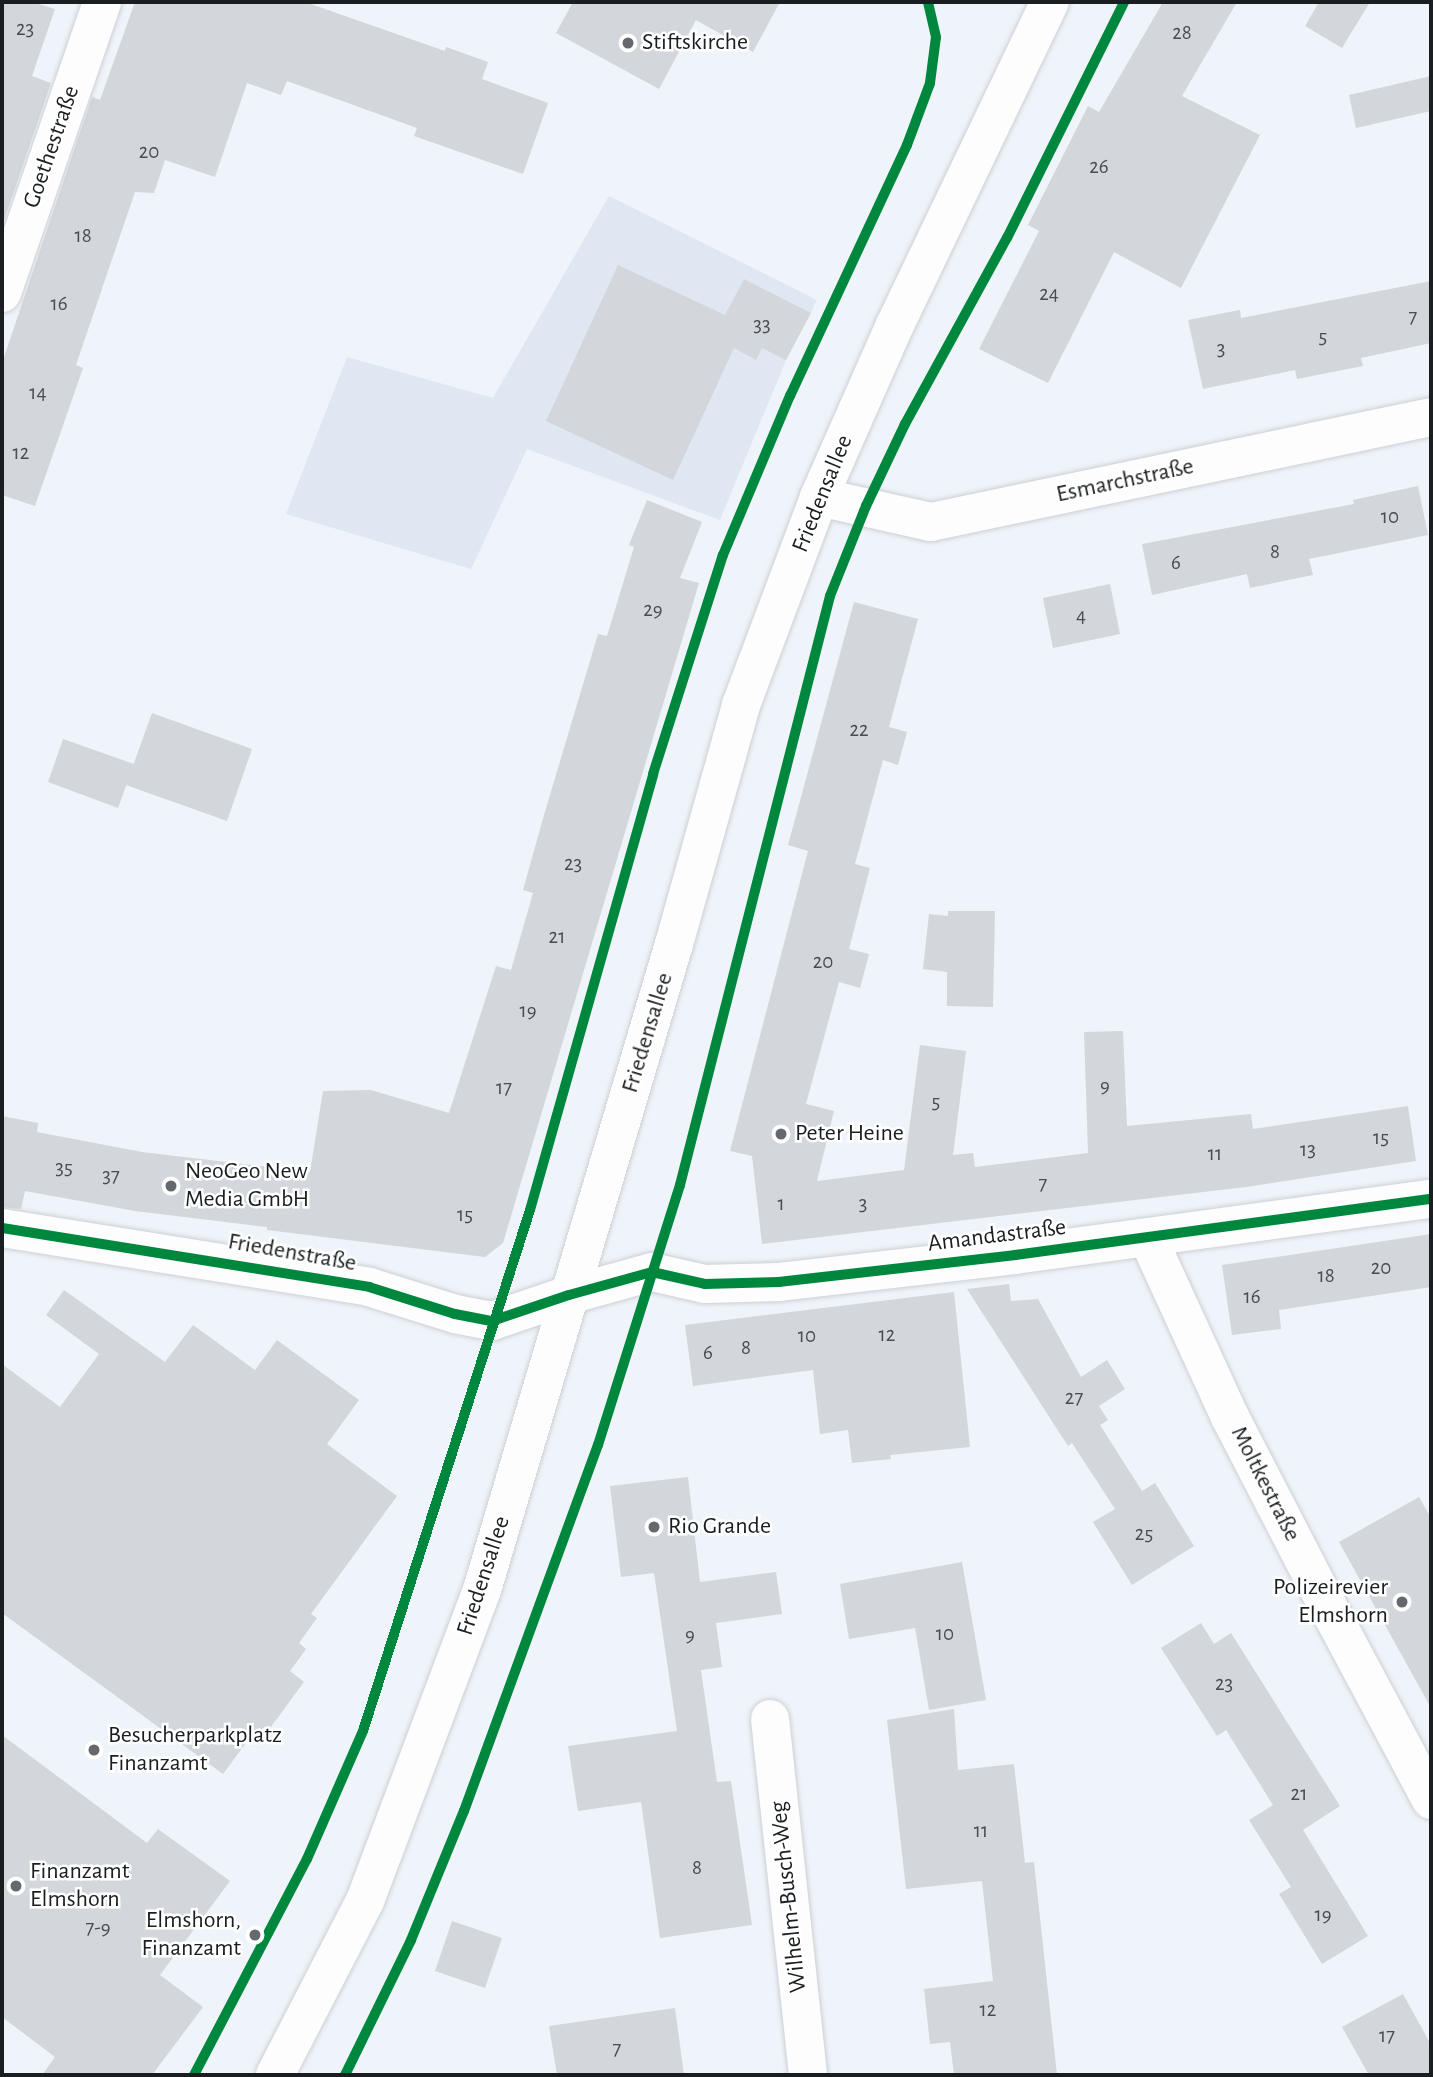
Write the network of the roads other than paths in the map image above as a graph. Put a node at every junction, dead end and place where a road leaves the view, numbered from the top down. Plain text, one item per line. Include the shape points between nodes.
1 (102, 2) edge
2 (1050, 2) edge
3 (2, 293) edge
4 (1431, 417) edge
5 (819, 497) junction
6 (1431, 1199) edge
7 (2, 1228) edge
8 (1148, 1238) junction
9 (569, 1295) junction
10 (771, 1719) dead end
11 (1431, 1800) edge
12 (275, 2075) edge
13 (808, 2075) edge

1 - 3 street, Goethestraße
2 - 5 street, Friedensallee via 895,325
4 - 5 street, Esmarchstraße via 931,522
5 - 9 street, Friedensallee via 741,705
6 - 8 street, Amandastraße
7 - 9 street, Friedenstraße via 369,1287 492,1321
8 - 9 street, Amandastraße via 779,1282 705,1284 652,1272
8 - 11 street, Moltkestraße via 1230,1417
9 - 12 street, Friedensallee via 482,1590 375,1875
10 - 13 street, Wilhelm-Busch-Weg

